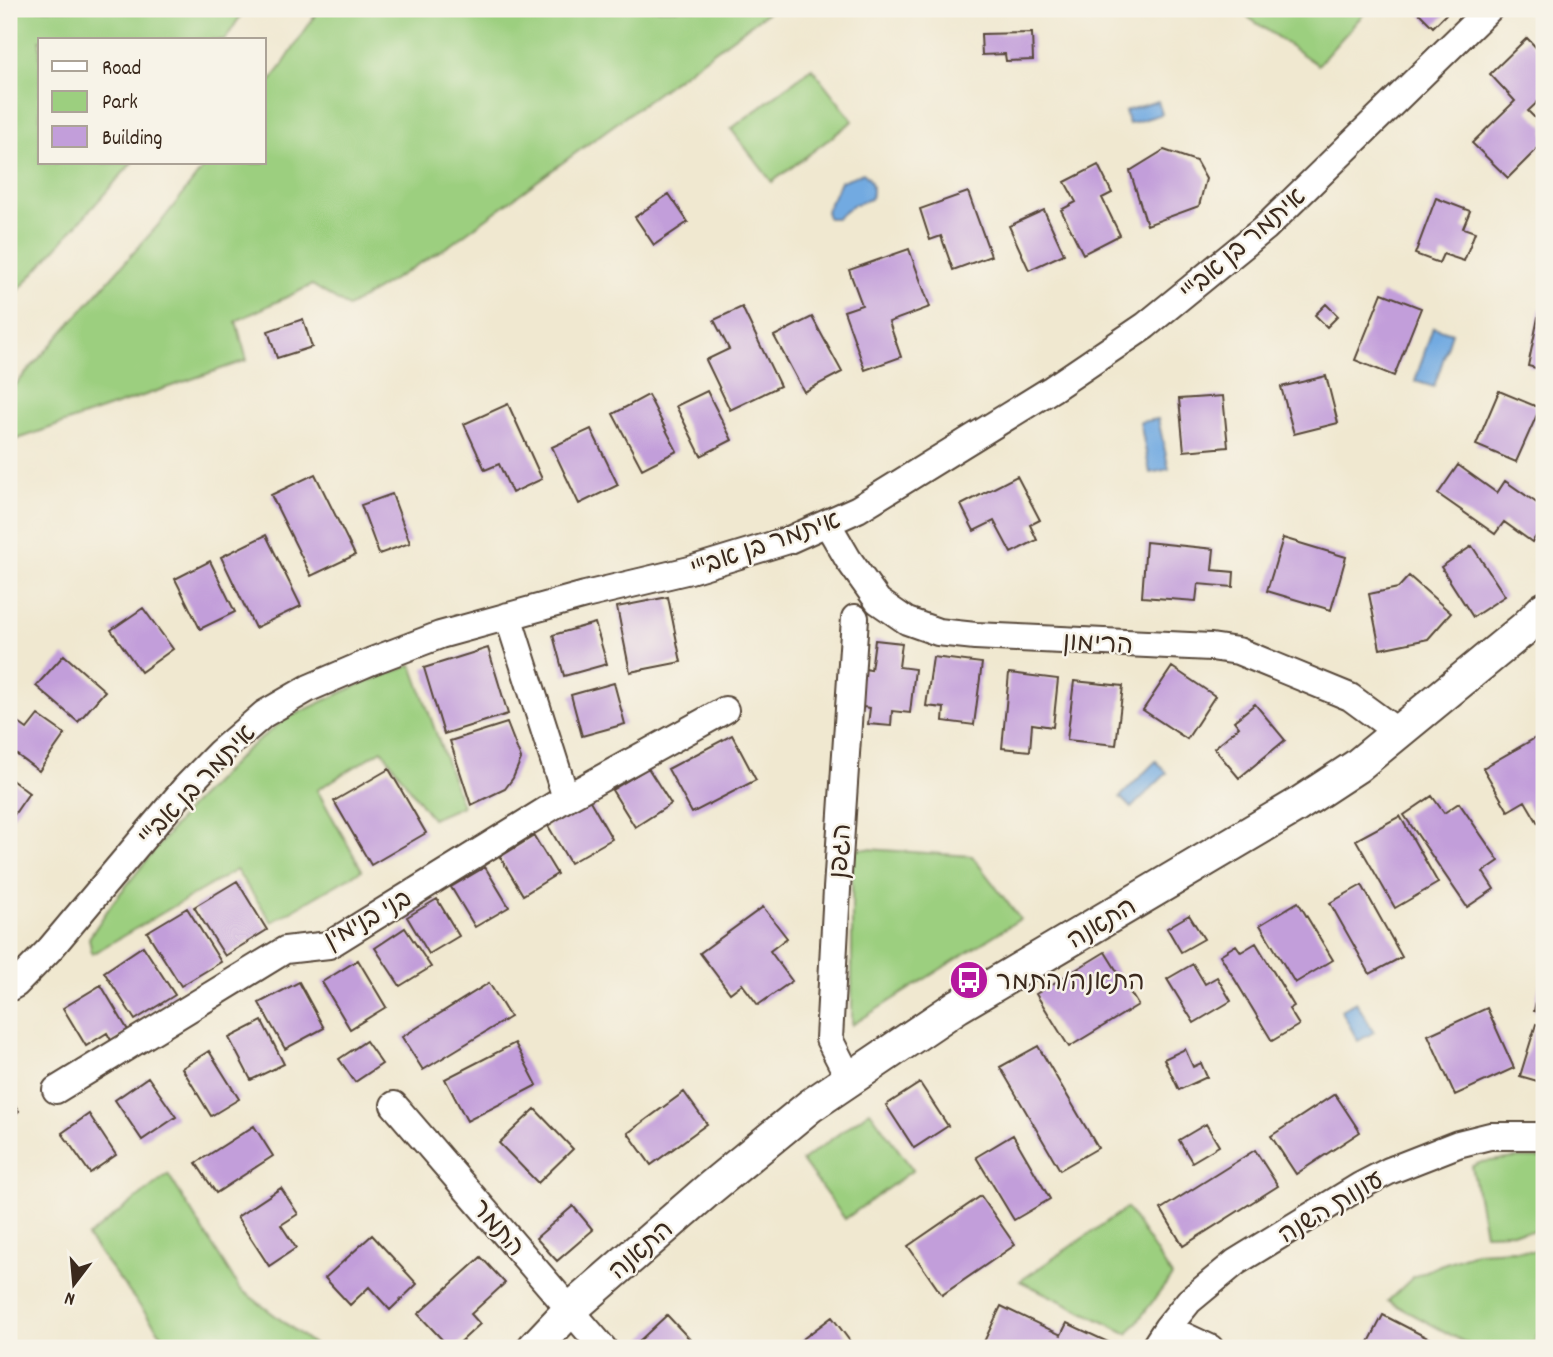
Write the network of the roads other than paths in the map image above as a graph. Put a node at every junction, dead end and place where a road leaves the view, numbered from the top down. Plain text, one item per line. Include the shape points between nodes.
1 (1489, 9) edge
2 (827, 523) junction
3 (1544, 609) edge
4 (508, 616) junction
5 (855, 618) dead end
6 (725, 710) dead end
7 (1399, 733) junction
8 (566, 798) junction
9 (9, 988) edge
10 (850, 1080) junction
11 (56, 1090) dead end
12 (394, 1105) dead end
13 (1544, 1136) edge
14 (570, 1310) junction
15 (1161, 1338) edge
16 (534, 1348) edge
17 (603, 1348) edge
18 (1210, 1348) edge

1 - 2 street, איתמר בן אב"י via 1265,228 1145,326 858,509
2 - 4 street, איתמר בן אב"י via 789,540 690,570
2 - 7 street, הרימון via 878,601 907,621 937,632 975,636 1238,651 1350,697
3 - 7 street, התאנה
4 - 8 street
4 - 9 street, איתמר בן אב"י via 372,661 309,688 264,714 186,787 50,949
5 - 10 street, הגפן via 829,1039
6 - 8 street, בני בנימין
7 - 10 street, התאנה via 1296,806 958,1006
8 - 11 street, בני בנימין via 329,945 285,950
10 - 14 street, התאנה via 810,1106
12 - 14 street, התמר
13 - 15 street, עונות השנה via 1490,1136 1388,1171 1236,1262 1189,1301
14 - 16 street, התאנה
14 - 17 street, התמר
15 - 18 street

